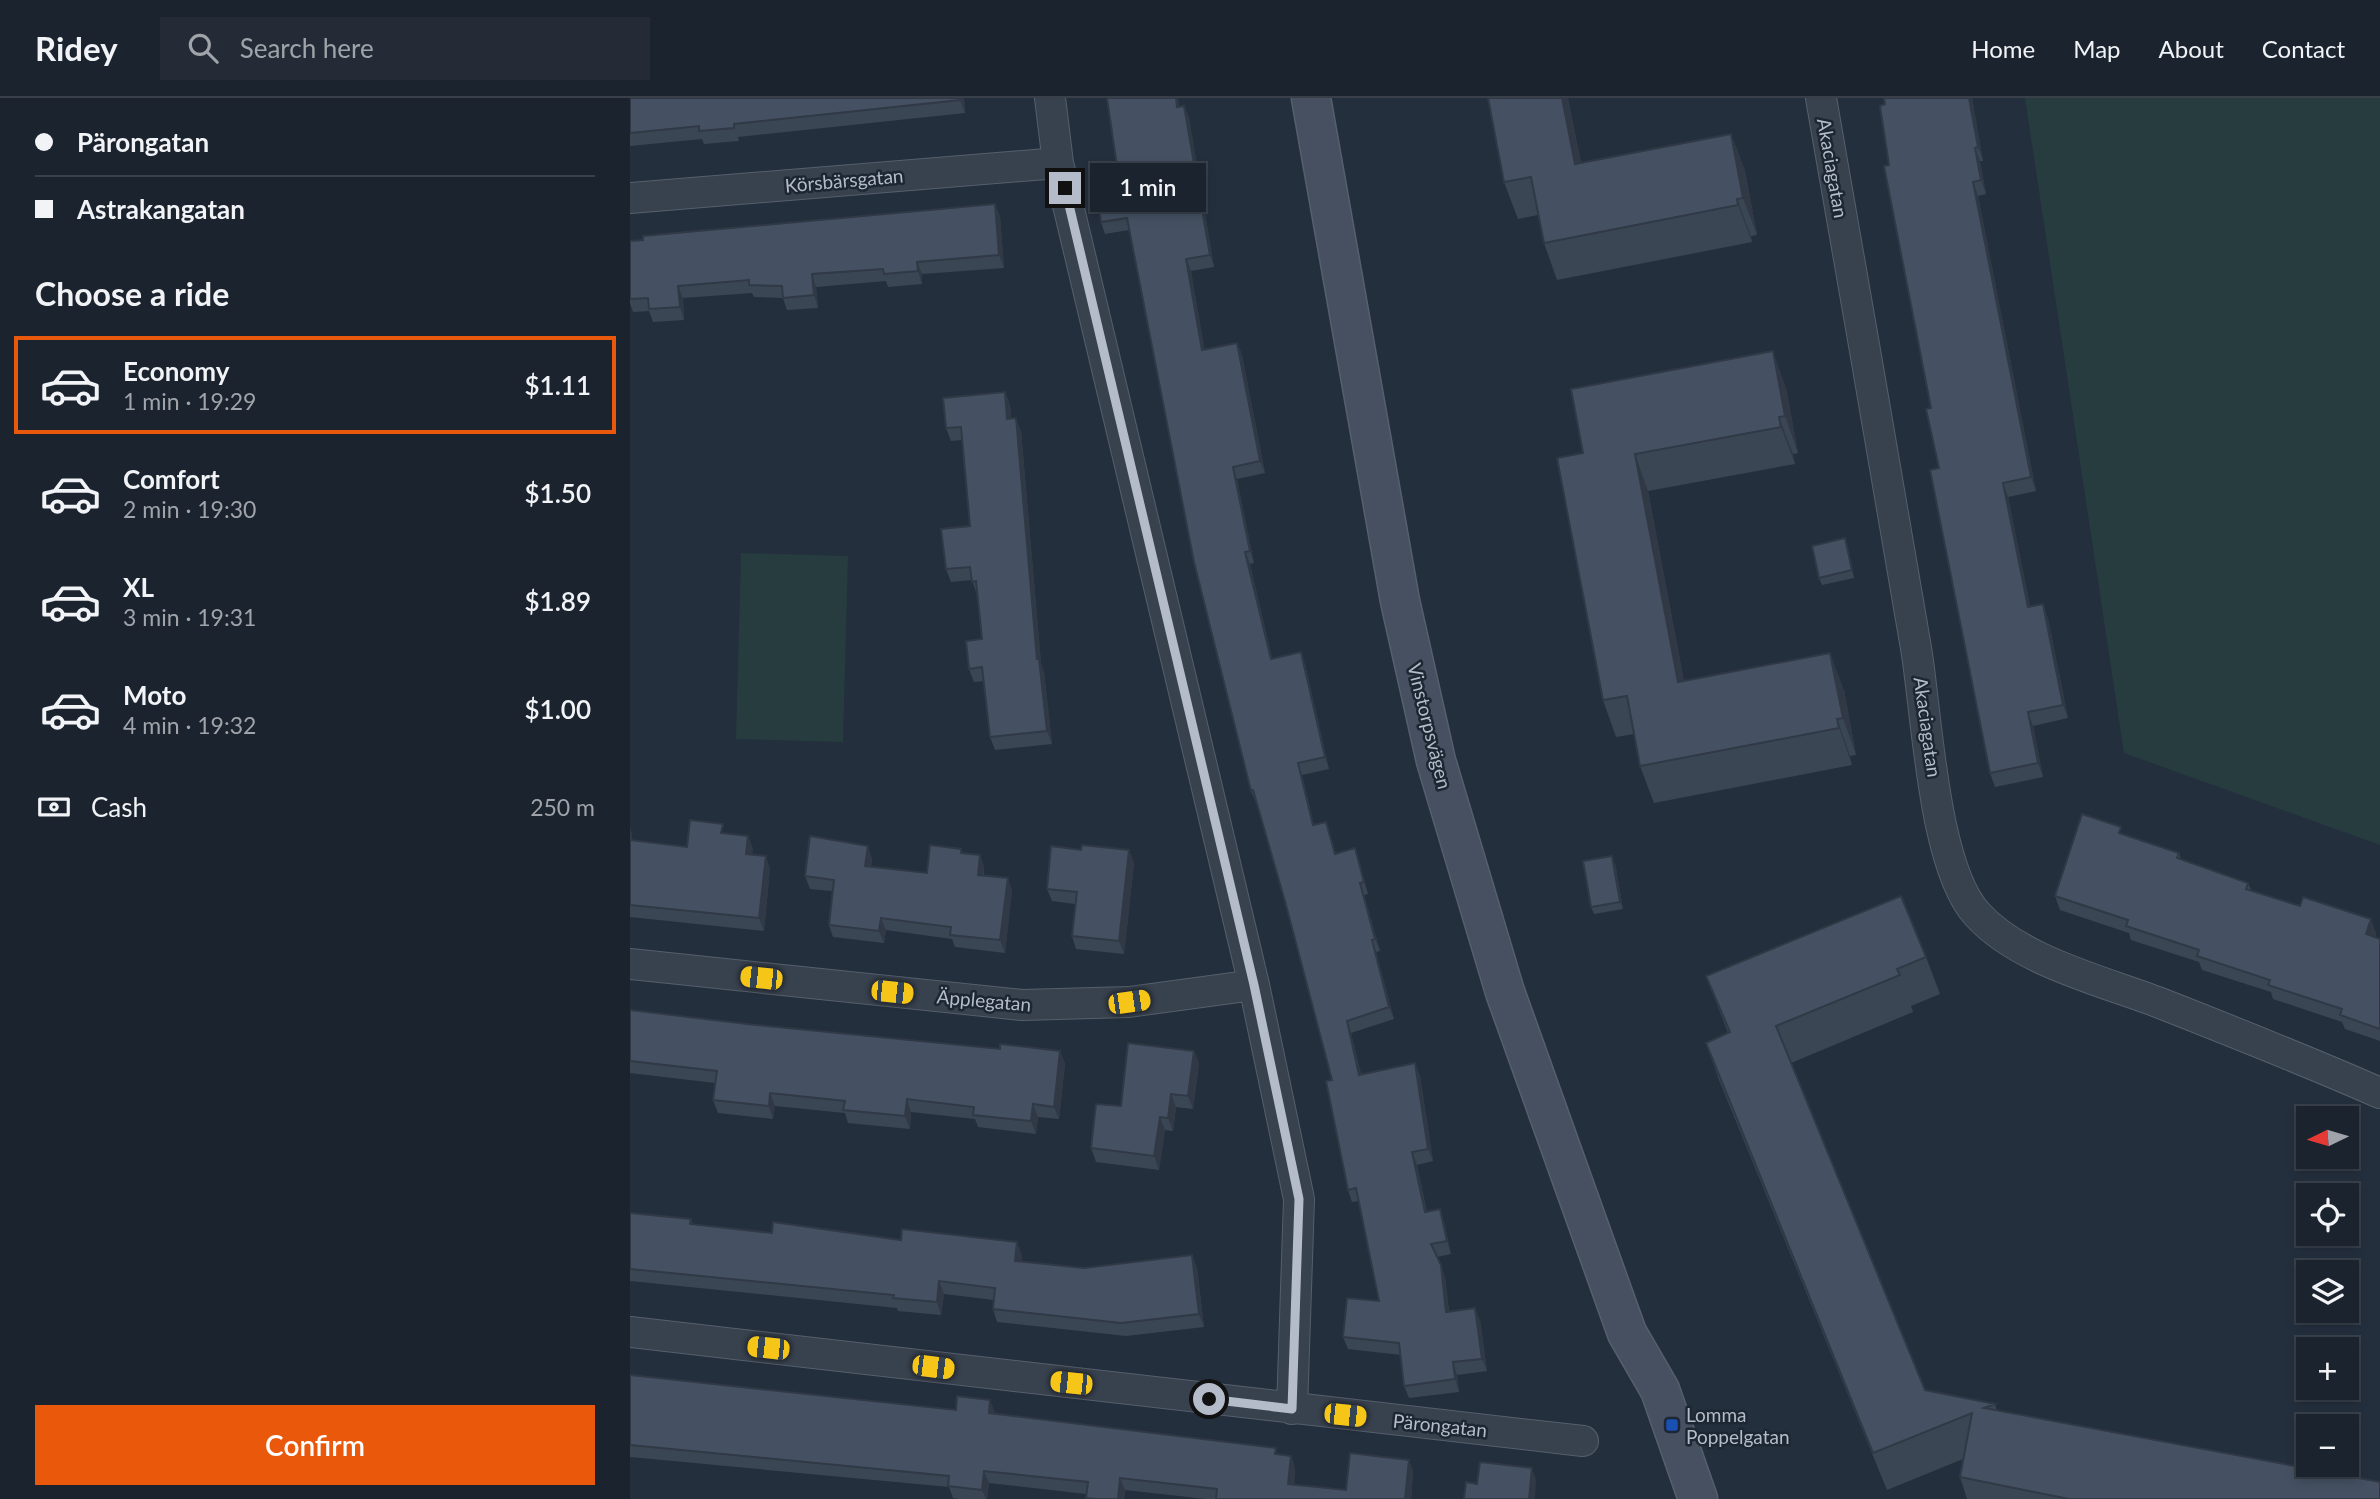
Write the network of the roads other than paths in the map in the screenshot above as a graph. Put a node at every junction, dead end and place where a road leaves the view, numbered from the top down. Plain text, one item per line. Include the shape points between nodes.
1 (1050, 98) edge
2 (1311, 98) edge
3 (1821, 98) edge
4 (1058, 163) junction
5 (630, 198) edge
6 (630, 964) edge
7 (1254, 985) junction
8 (2380, 1093) edge
9 (630, 1332) edge
10 (1626, 1333) junction
11 (1292, 1409) junction
12 (1583, 1441) dead end
13 (1671, 1499) edge
14 (1698, 1499) edge

1 - 4 street
2 - 10 street, Vinstorpsvägen via 1401,601 1436,761 1505,992
3 - 8 street, Akaciagatan via 1941,814 1964,894 1977,914 2019,948
4 - 5 street, Körsbärsgatan
4 - 7 street
6 - 7 street, Äpplegatan via 1022,1006 1129,1002
7 - 11 street via 1299,1199
9 - 11 street, Pärongatan
10 - 13 street, Vinstorpsvägen via 1636,1402
10 - 14 street, Vinstorpsvägen via 1660,1390
11 - 12 street, Pärongatan

